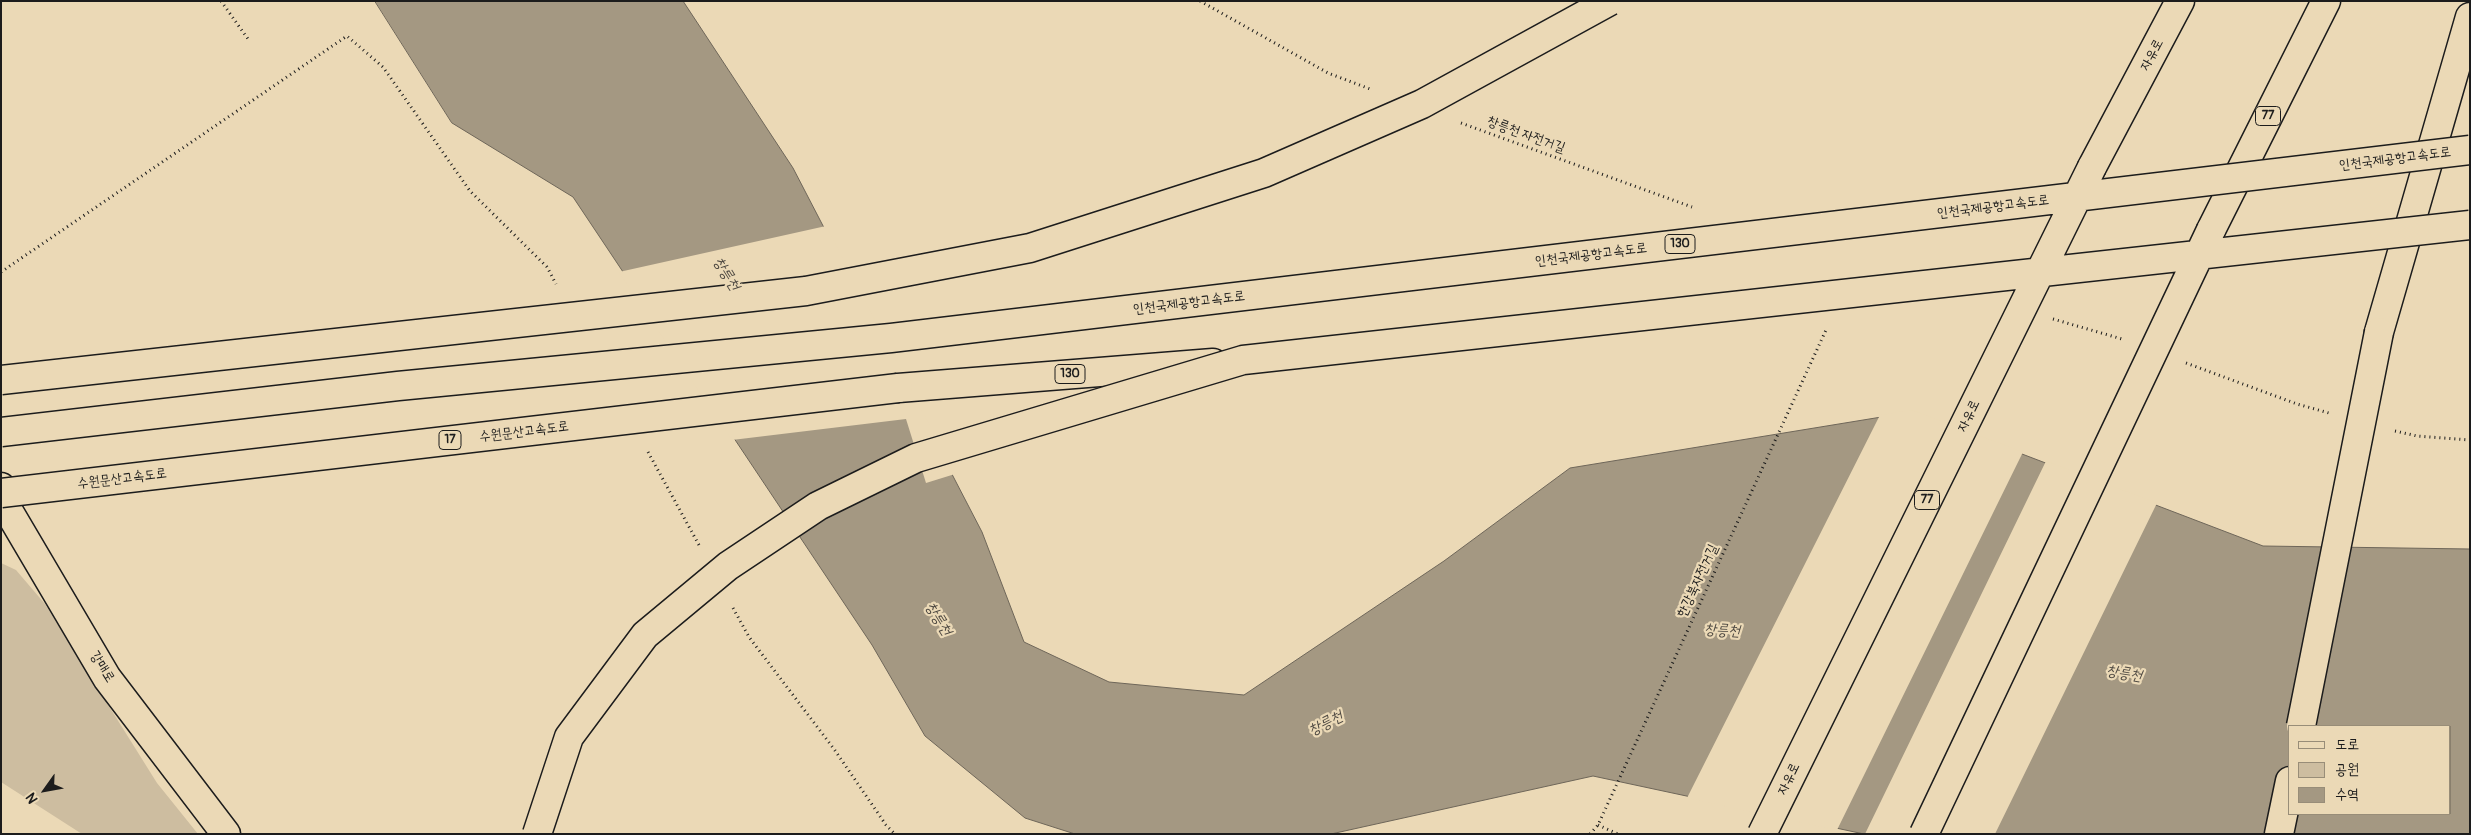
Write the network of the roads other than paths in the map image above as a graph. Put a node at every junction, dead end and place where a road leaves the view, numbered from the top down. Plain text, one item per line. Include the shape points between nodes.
1 (1610, 1) edge
2 (2180, 1) edge
3 (2326, 1) edge
4 (2470, 17) edge
5 (2470, 150) edge
6 (2470, 225) edge
7 (1243, 360) junction
8 (1, 380) edge
9 (898, 388) joint
10 (1, 432) edge
11 (1, 487) edge
12 (1, 493) edge
13 (2301, 725) edge
14 (2288, 791) edge
15 (226, 834) edge
16 (537, 834) edge
17 (1762, 834) edge
18 (1924, 834) edge
19 (2279, 834) edge

1 - 8 main road, bridge via 1422,104 1264,173 1030,248 806,291
2 - 17 main road, 자유로 / 77, bridge via 2092,167
3 - 18 main road, 77, bridge via 2211,230
4 - 13 main road, bridge via 2379,332
5 - 10 main road, 인천국제공항고속도로 / 130, bridge via 891,338 398,386
6 - 7 main road, 130, bridge
7 - 9 main road, 130, bridge
7 - 16 main road, bridge via 916,458 818,506 736,561 645,635 569,737
9 - 12 main road, 수원문산고속도로 / 17, bridge
11 - 15 main road, 강매로 via 8,510 107,678
14 - 19 main road

